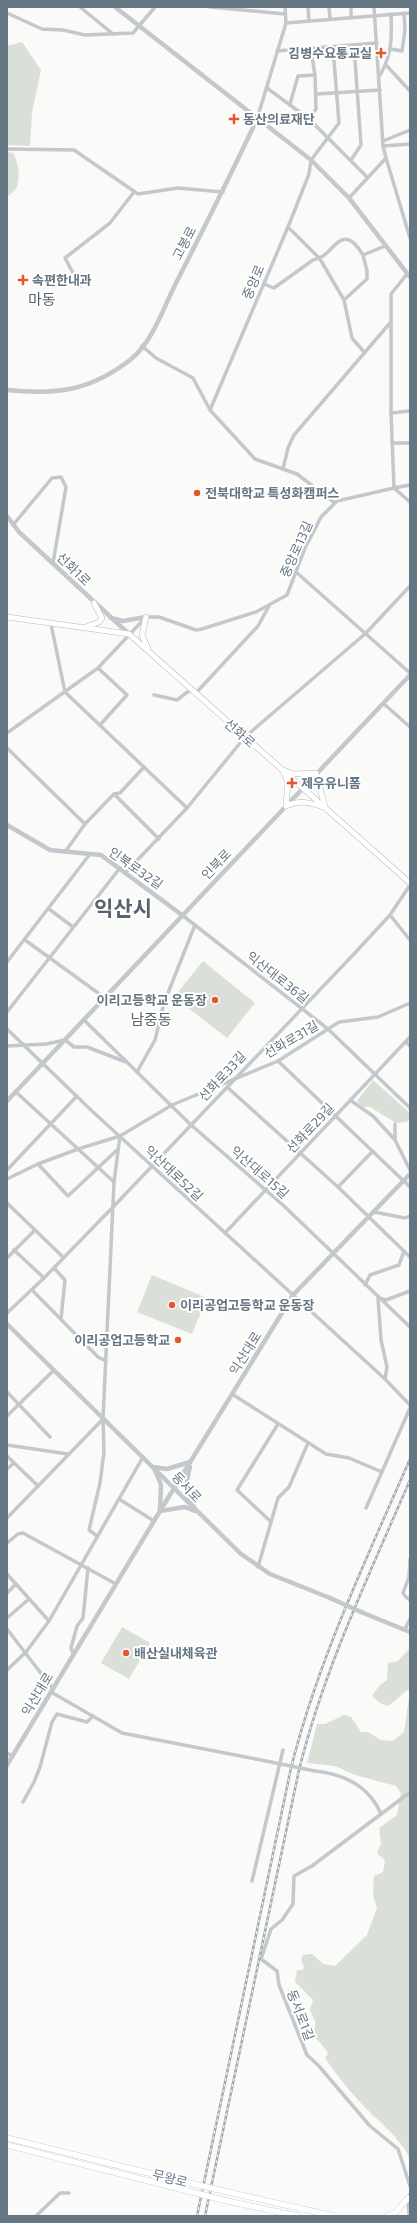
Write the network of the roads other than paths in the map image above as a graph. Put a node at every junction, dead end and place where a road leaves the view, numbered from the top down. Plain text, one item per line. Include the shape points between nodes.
1 (80, 7) edge
2 (115, 7) edge
3 (155, 7) edge
4 (210, 7) edge
5 (262, 7) edge
6 (285, 7) edge
7 (308, 7) edge
8 (329, 7) edge
9 (351, 7) edge
10 (374, 7) edge
11 (221, 8) edge
12 (241, 8) edge
13 (7, 12) edge
14 (262, 12) junction
15 (404, 13) junction
16 (410, 13) edge
17 (285, 14) junction
18 (391, 14) junction
19 (375, 16) junction
20 (351, 18) junction
21 (330, 19) junction
22 (309, 21) junction
23 (286, 23) junction
24 (140, 27) junction
25 (113, 34) junction
26 (377, 43) junction
27 (354, 46) junction
28 (333, 48) junction
29 (391, 49) junction
30 (311, 50) junction
31 (277, 51) junction
32 (386, 65) junction
33 (315, 75) junction
34 (379, 75) junction
35 (267, 88) junction
36 (380, 90) junction
37 (358, 91) junction
38 (410, 91) edge
39 (338, 92) junction
40 (317, 94) junction
41 (290, 104) junction
42 (257, 119) junction
43 (309, 119) junction
44 (410, 130) edge
45 (327, 136) junction
46 (383, 143) junction
47 (410, 144) edge
48 (7, 149) edge
49 (386, 158) junction
50 (310, 160) junction
51 (351, 160) junction
52 (367, 177) junction
53 (134, 192) junction
54 (223, 192) junction
55 (349, 198) junction
56 (288, 227) junction
57 (410, 238) edge
58 (385, 246) junction
59 (362, 255) junction
60 (320, 259) junction
61 (409, 274) edge
62 (264, 284) junction
63 (80, 286) dead end
64 (344, 300) junction
65 (390, 323) junction
66 (142, 346) junction
67 (364, 352) junction
68 (7, 390) edge
69 (210, 410) junction
70 (410, 411) edge
71 (391, 413) junction
72 (392, 443) junction
73 (410, 443) edge
74 (283, 469) junction
75 (410, 485) edge
76 (394, 488) junction
77 (410, 502) edge
78 (335, 503) junction
79 (7, 516) edge
80 (12, 525) junction
81 (53, 563) junction
82 (296, 572) junction
83 (410, 586) edge
84 (94, 603) junction
85 (269, 606) junction
86 (7, 617) edge
87 (109, 617) junction
88 (146, 617) junction
89 (51, 624) junction
90 (85, 628) junction
91 (366, 633) junction
92 (129, 634) junction
93 (150, 653) junction
94 (98, 668) junction
95 (410, 674) edge
96 (190, 690) junction
97 (65, 692) junction
98 (195, 694) junction
99 (154, 695) dead end
100 (384, 704) junction
101 (100, 725) junction
102 (410, 727) edge
103 (7, 733) edge
104 (245, 738) junction
105 (7, 748) edge
106 (144, 768) junction
107 (282, 770) junction
108 (316, 773) junction
109 (302, 788) junction
110 (114, 794) junction
111 (286, 806) junction
112 (187, 808) junction
113 (326, 808) junction
114 (7, 824) edge
115 (85, 824) junction
116 (159, 839) junction
117 (65, 852) junction
118 (90, 854) junction
119 (120, 868) junction
120 (126, 872) junction
121 (410, 884) edge
122 (49, 909) junction
123 (182, 914) junction
124 (390, 915) junction
125 (195, 925) junction
126 (73, 927) junction
127 (25, 940) junction
128 (410, 940) edge
129 (50, 958) junction
130 (7, 962) edge
131 (105, 998) junction
132 (410, 1003) edge
133 (301, 1008) junction
134 (7, 1012) edge
135 (84, 1020) junction
136 (7, 1029) edge
137 (328, 1029) junction
138 (410, 1037) edge
139 (65, 1040) junction
140 (406, 1042) junction
141 (24, 1044) junction
142 (410, 1046) edge
143 (8, 1047) edge
144 (278, 1061) junction
145 (43, 1063) junction
146 (128, 1063) junction
147 (137, 1072) junction
148 (374, 1075) junction
149 (233, 1079) junction
150 (227, 1087) junction
151 (16, 1092) junction
152 (77, 1096) junction
153 (350, 1100) junction
154 (7, 1101) edge
155 (172, 1105) junction
156 (410, 1108) edge
157 (335, 1116) junction
158 (52, 1123) junction
159 (190, 1124) junction
160 (395, 1124) dead end
161 (120, 1136) junction
162 (396, 1140) junction
163 (78, 1149) junction
164 (117, 1150) junction
165 (373, 1151) junction
166 (300, 1154) junction
167 (38, 1164) junction
168 (152, 1165) junction
169 (99, 1168) junction
170 (7, 1170) edge
171 (410, 1170) edge
172 (410, 1174) edge
173 (7, 1179) edge
174 (404, 1180) junction
175 (114, 1182) junction
176 (410, 1185) edge
177 (338, 1188) junction
178 (264, 1189) junction
179 (7, 1203) edge
180 (114, 1206) junction
181 (374, 1212) junction
182 (410, 1216) edge
183 (368, 1218) junction
184 (35, 1230) junction
185 (225, 1233) junction
186 (14, 1250) junction
187 (404, 1251) junction
188 (334, 1254) junction
189 (63, 1257) junction
190 (410, 1257) edge
191 (7, 1258) edge
192 (54, 1268) junction
193 (44, 1278) junction
194 (365, 1285) junction
195 (32, 1290) junction
196 (410, 1291) edge
197 (293, 1295) junction
198 (378, 1298) junction
199 (7, 1313) edge
200 (61, 1319) junction
201 (7, 1324) edge
202 (410, 1327) edge
203 (106, 1361) junction
204 (54, 1370) junction
205 (385, 1379) junction
206 (7, 1392) edge
207 (232, 1394) junction
208 (19, 1403) junction
209 (410, 1406) edge
210 (7, 1416) edge
211 (103, 1419) junction
212 (278, 1424) junction
213 (50, 1437) dead end
214 (308, 1443) junction
215 (7, 1445) edge
216 (68, 1454) junction
217 (7, 1456) edge
218 (143, 1457) junction
219 (14, 1462) junction
220 (191, 1462) junction
221 (153, 1467) junction
222 (7, 1469) edge
223 (382, 1472) junction
224 (38, 1486) junction
225 (174, 1489) junction
226 (119, 1499) junction
227 (366, 1508) dead end
228 (160, 1511) junction
229 (197, 1512) junction
230 (7, 1518) edge
231 (154, 1521) junction
232 (270, 1521) junction
233 (97, 1536) junction
234 (8, 1541) edge
235 (410, 1559) edge
236 (82, 1565) junction
237 (258, 1567) junction
238 (88, 1568) junction
239 (7, 1574) edge
240 (16, 1584) junction
241 (116, 1584) junction
242 (7, 1593) edge
243 (29, 1599) junction
244 (410, 1600) edge
245 (7, 1618) edge
246 (410, 1619) edge
247 (49, 1621) junction
248 (7, 1629) edge
249 (408, 1630) edge
250 (25, 1653) junction
251 (74, 1655) junction
252 (7, 1670) edge
253 (52, 1691) junction
254 (93, 1716) junction
255 (284, 1750) dead end
256 (7, 1753) edge
257 (12, 1756) junction
258 (7, 1765) edge
259 (409, 1794) dead end
260 (23, 1802) dead end
261 (381, 1814) junction
262 (252, 1881) dead end
263 (7, 2138) edge
264 (7, 2145) edge
265 (410, 2186) edge
266 (69, 2193) dead end
267 (409, 2196) edge
268 (36, 2216) edge
269 (298, 2216) edge
270 (334, 2216) edge
271 (386, 2216) edge
272 (409, 2216) edge

1 - 25 street
2 - 24 street
3 - 24 street
4 - 11 street
5 - 14 street
6 - 17 street, 고봉로
7 - 22 street
8 - 21 street
9 - 20 street
10 - 19 street
11 - 12 street
12 - 14 street
13 - 25 street via 42,29 85,35
14 - 17 street
15 - 16 street
15 - 18 street
15 - 29 street via 402,50
17 - 23 street, 고봉로
18 - 19 street
18 - 29 street
19 - 20 street
19 - 26 street
20 - 21 street
21 - 22 street
22 - 23 street
23 - 31 street, 고봉로
24 - 25 street via 133,33
24 - 42 street
26 - 27 street
26 - 34 street
27 - 28 street
27 - 37 street
28 - 30 street
28 - 39 street
29 - 32 street
30 - 31 street
30 - 33 street
31 - 35 street, 고봉로
32 - 34 street
32 - 38 street
33 - 40 street
33 - 41 street via 298,76
34 - 36 street
35 - 41 street
35 - 42 street, 고봉로
36 - 37 street
36 - 46 street
37 - 39 street
37 - 51 street via 361,145
39 - 40 street
39 - 45 street via 339,123
40 - 43 street via 316,109
41 - 43 street
42 - 50 street
42 - 54 street, 고봉로
43 - 45 street
44 - 46 street
45 - 50 street
45 - 51 street
46 - 47 street
46 - 49 street
48 - 53 street via 74,150
49 - 52 street
49 - 57 street
50 - 55 street
50 - 56 street, 중앙로 via 309,174
51 - 52 street
52 - 55 street
53 - 54 street via 138,194 178,188
53 - 63 street via 110,223 65,258
54 - 66 street, 고봉로
55 - 58 street
56 - 60 street
56 - 62 street, 중앙로
58 - 59 street
58 - 61 street
59 - 60 street via 352,242 346,239 340,240
59 - 64 street via 367,279
60 - 62 street via 313,260 274,288
60 - 64 street
61 - 65 street via 391,294
62 - 69 street, 중앙로
64 - 67 street via 352,338
65 - 67 street
65 - 71 street
66 - 68 street, 고봉로 via 131,359 89,384 56,392
66 - 69 street via 156,358 193,378
67 - 74 street via 294,435
69 - 74 street via 255,459
70 - 71 street
71 - 72 street
72 - 73 street
72 - 76 street
74 - 78 street via 297,474
75 - 76 street, 중앙로13길
76 - 77 street
76 - 78 street, 중앙로13길
78 - 82 street, 중앙로13길 via 321,517
79 - 80 street, 선화1로
80 - 81 street, 선화1로
80 - 81 street via 52,478 61,477 66,487
81 - 84 street, 선화1로
82 - 85 street, 중앙로13길 via 287,595
82 - 91 street
83 - 91 street
84 - 87 street, 선화1로
84 - 90 main road via 102,618
85 - 88 street, 중앙로13길 via 196,630 158,617
85 - 98 street via 258,626
86 - 89 main road
87 - 88 street via 123,621
87 - 92 street, 선화1로
88 - 92 street
88 - 93 main road via 142,635
89 - 90 main road
89 - 97 street
90 - 92 main road
91 - 95 street
91 - 104 street
92 - 93 main road, 선화로
92 - 94 street
93 - 96 main road, 선화로
94 - 97 street
94 - 101 street via 128,696
95 - 100 street, 인북로
96 - 98 main road, 선화로
96 - 99 street via 178,700
97 - 101 street
97 - 103 street
98 - 104 main road, 선화로
100 - 102 street
100 - 108 street, 인북로
101 - 106 street
104 - 107 main road, 선화로
104 - 112 street
105 - 115 street
106 - 110 street via 120,794
106 - 112 street
107 - 108 main road via 294,774
107 - 109 main road, 선화로
107 - 111 main road via 288,783
108 - 109 street, 인북로
108 - 113 main road
109 - 111 street, 인북로
109 - 113 main road, 선화로
110 - 115 street
110 - 116 street
111 - 113 main road via 306,801
111 - 123 street, 인북로
112 - 116 street
113 - 121 main road, 선화로
114 - 117 street, 인북로32길 via 50,850
115 - 117 street
116 - 120 street
117 - 118 street, 인북로32길
118 - 119 street, 인북로32길 via 101,855
118 - 122 street
119 - 120 street, 인북로32길
119 - 126 street
120 - 123 street, 인북로32길
121 - 124 street, 선화로33길
122 - 126 street
122 - 127 street
123 - 125 street, 익산대로36길
123 - 131 street, 인북로
124 - 128 street
124 - 133 street, 선화로33길
125 - 133 street, 익산대로36길
125 - 147 street via 164,1002 155,1040
126 - 129 street
127 - 129 street
127 - 130 street
129 - 131 street
129 - 134 street
131 - 135 street, 인북로
132 - 137 street, 선화로31길 via 378,1018 339,1022
133 - 137 street, 익산대로36길
133 - 149 street, 선화로33길
135 - 139 street, 인북로
135 - 146 street, 익산대로15길
136 - 141 street, 익산대로52길
137 - 144 street, 선화로31길
137 - 148 street, 익산대로36길
138 - 140 street, 선화로29길
139 - 141 street via 46,1044
139 - 145 street, 인북로
139 - 146 street via 74,1047 87,1047
140 - 142 street
140 - 148 street, 선화로29길
141 - 143 street
141 - 145 street, 익산대로52길
144 - 149 street, 선화로31길
144 - 157 street
145 - 151 street, 인북로
145 - 152 street, 익산대로52길
146 - 147 street, 익산대로15길
147 - 155 street, 익산대로15길
148 - 153 street, 선화로29길
148 - 156 street, 익산대로36길
149 - 150 street, 선화로33길
149 - 155 street, 선화로31길
150 - 159 street, 선화로33길
150 - 166 street
151 - 154 street, 인북로
151 - 158 street
152 - 158 street
152 - 161 street, 익산대로52길
153 - 157 street, 선화로29길
153 - 162 street via 373,1116
155 - 159 street, 익산대로15길
155 - 161 street, 선화로31길
157 - 165 street
157 - 166 street, 선화로29길
158 - 163 street
158 - 170 street
159 - 168 street, 선화로33길
159 - 178 street, 익산대로15길
160 - 162 street
161 - 163 street, 선화로31길
161 - 164 street
161 - 168 street, 익산대로52길
162 - 171 street
163 - 167 street, 선화로31길
163 - 169 street
164 - 169 street
164 - 175 street
165 - 174 street
165 - 177 street
166 - 177 street
166 - 178 street, 선화로29길
167 - 169 street via 68,1196
167 - 173 street, 선화로31길
168 - 180 street, 선화로33길
168 - 185 street, 익산대로52길
169 - 175 street
172 - 174 street, 익산대로
174 - 176 street
174 - 181 street, 익산대로
175 - 180 street
177 - 183 street
178 - 185 street, 선화로29길
178 - 188 street, 익산대로15길
179 - 184 street
180 - 189 street, 선화로33길
180 - 203 street
181 - 182 street via 405,1218
181 - 183 street, 익산대로
183 - 187 street
183 - 188 street, 익산대로
184 - 186 street
184 - 189 street
185 - 197 street, 익산대로52길
186 - 191 street
186 - 193 street
187 - 190 street
187 - 194 street via 399,1265 370,1275
188 - 194 street, 익산대로15길
188 - 197 street, 익산대로
189 - 192 street, 선화로33길
192 - 193 street, 선화로33길
192 - 200 street via 65,1280
193 - 195 street, 선화로33길
194 - 198 street, 익산대로15길
195 - 199 street, 선화로33길
195 - 200 street
196 - 198 street via 386,1300
197 - 205 street, 익산대로52길
197 - 207 street, 익산대로
198 - 202 street, 익산대로15길
198 - 205 street via 381,1340 387,1367
200 - 203 street via 98,1357
201 - 204 street, 동서로
203 - 211 street
204 - 208 street
204 - 211 street, 동서로
205 - 209 street, 익산대로52길
206 - 208 street
207 - 212 street
207 - 220 street, 익산대로
208 - 210 street
208 - 213 street
209 - 223 street
211 - 216 street
211 - 218 street, 동서로
211 - 233 street via 102,1468 89,1530
212 - 214 street
212 - 232 street via 237,1490
214 - 223 street via 326,1454 349,1458
214 - 232 street via 289,1487 278,1498
215 - 216 street
216 - 224 street
217 - 219 street
218 - 221 street, 동서로
218 - 226 street
219 - 222 street
219 - 224 street
220 - 221 street via 167,1469
220 - 225 street, 익산대로
220 - 229 street via 186,1483
221 - 225 street, 동서로
221 - 228 street via 161,1485
223 - 227 street
224 - 230 street
225 - 228 street, 익산대로
225 - 229 street, 동서로
226 - 231 street
226 - 233 street
228 - 229 street via 185,1507
228 - 231 street, 익산대로
229 - 237 street, 동서로
231 - 241 street, 익산대로
232 - 237 street
233 - 236 street
234 - 236 street via 18,1534 23,1534
235 - 244 street via 409,1577 403,1592
236 - 238 street
236 - 247 street
237 - 249 street, 동서로, bridge
238 - 241 street
238 - 251 street via 83,1618 77,1626 71,1648
239 - 240 street
240 - 242 street
240 - 243 street
241 - 251 street, 익산대로
243 - 245 street
243 - 247 street
246 - 249 street
247 - 250 street
248 - 250 street
250 - 252 street
250 - 253 street
251 - 253 street, 익산대로
253 - 254 street
253 - 257 street, 익산대로
254 - 260 street via 87,1722 57,1714 52,1722 34,1782
254 - 261 street, bridge via 122,1733 340,1775 375,1800
255 - 262 street
256 - 257 street
257 - 258 street, 익산대로
259 - 261 street
261 - 265 street, 동서로1길 via 318,1862 294,1876 293,1904 271,1930 261,1960 277,1971 278,1985 307,2055 318,2064 370,2126 398,2149
263 - 270 main road, 무왕로, bridge
264 - 269 main road, 무왕로, bridge via 227,2201
266 - 268 street via 60,2193
267 - 271 main road via 396,2212
267 - 272 street

